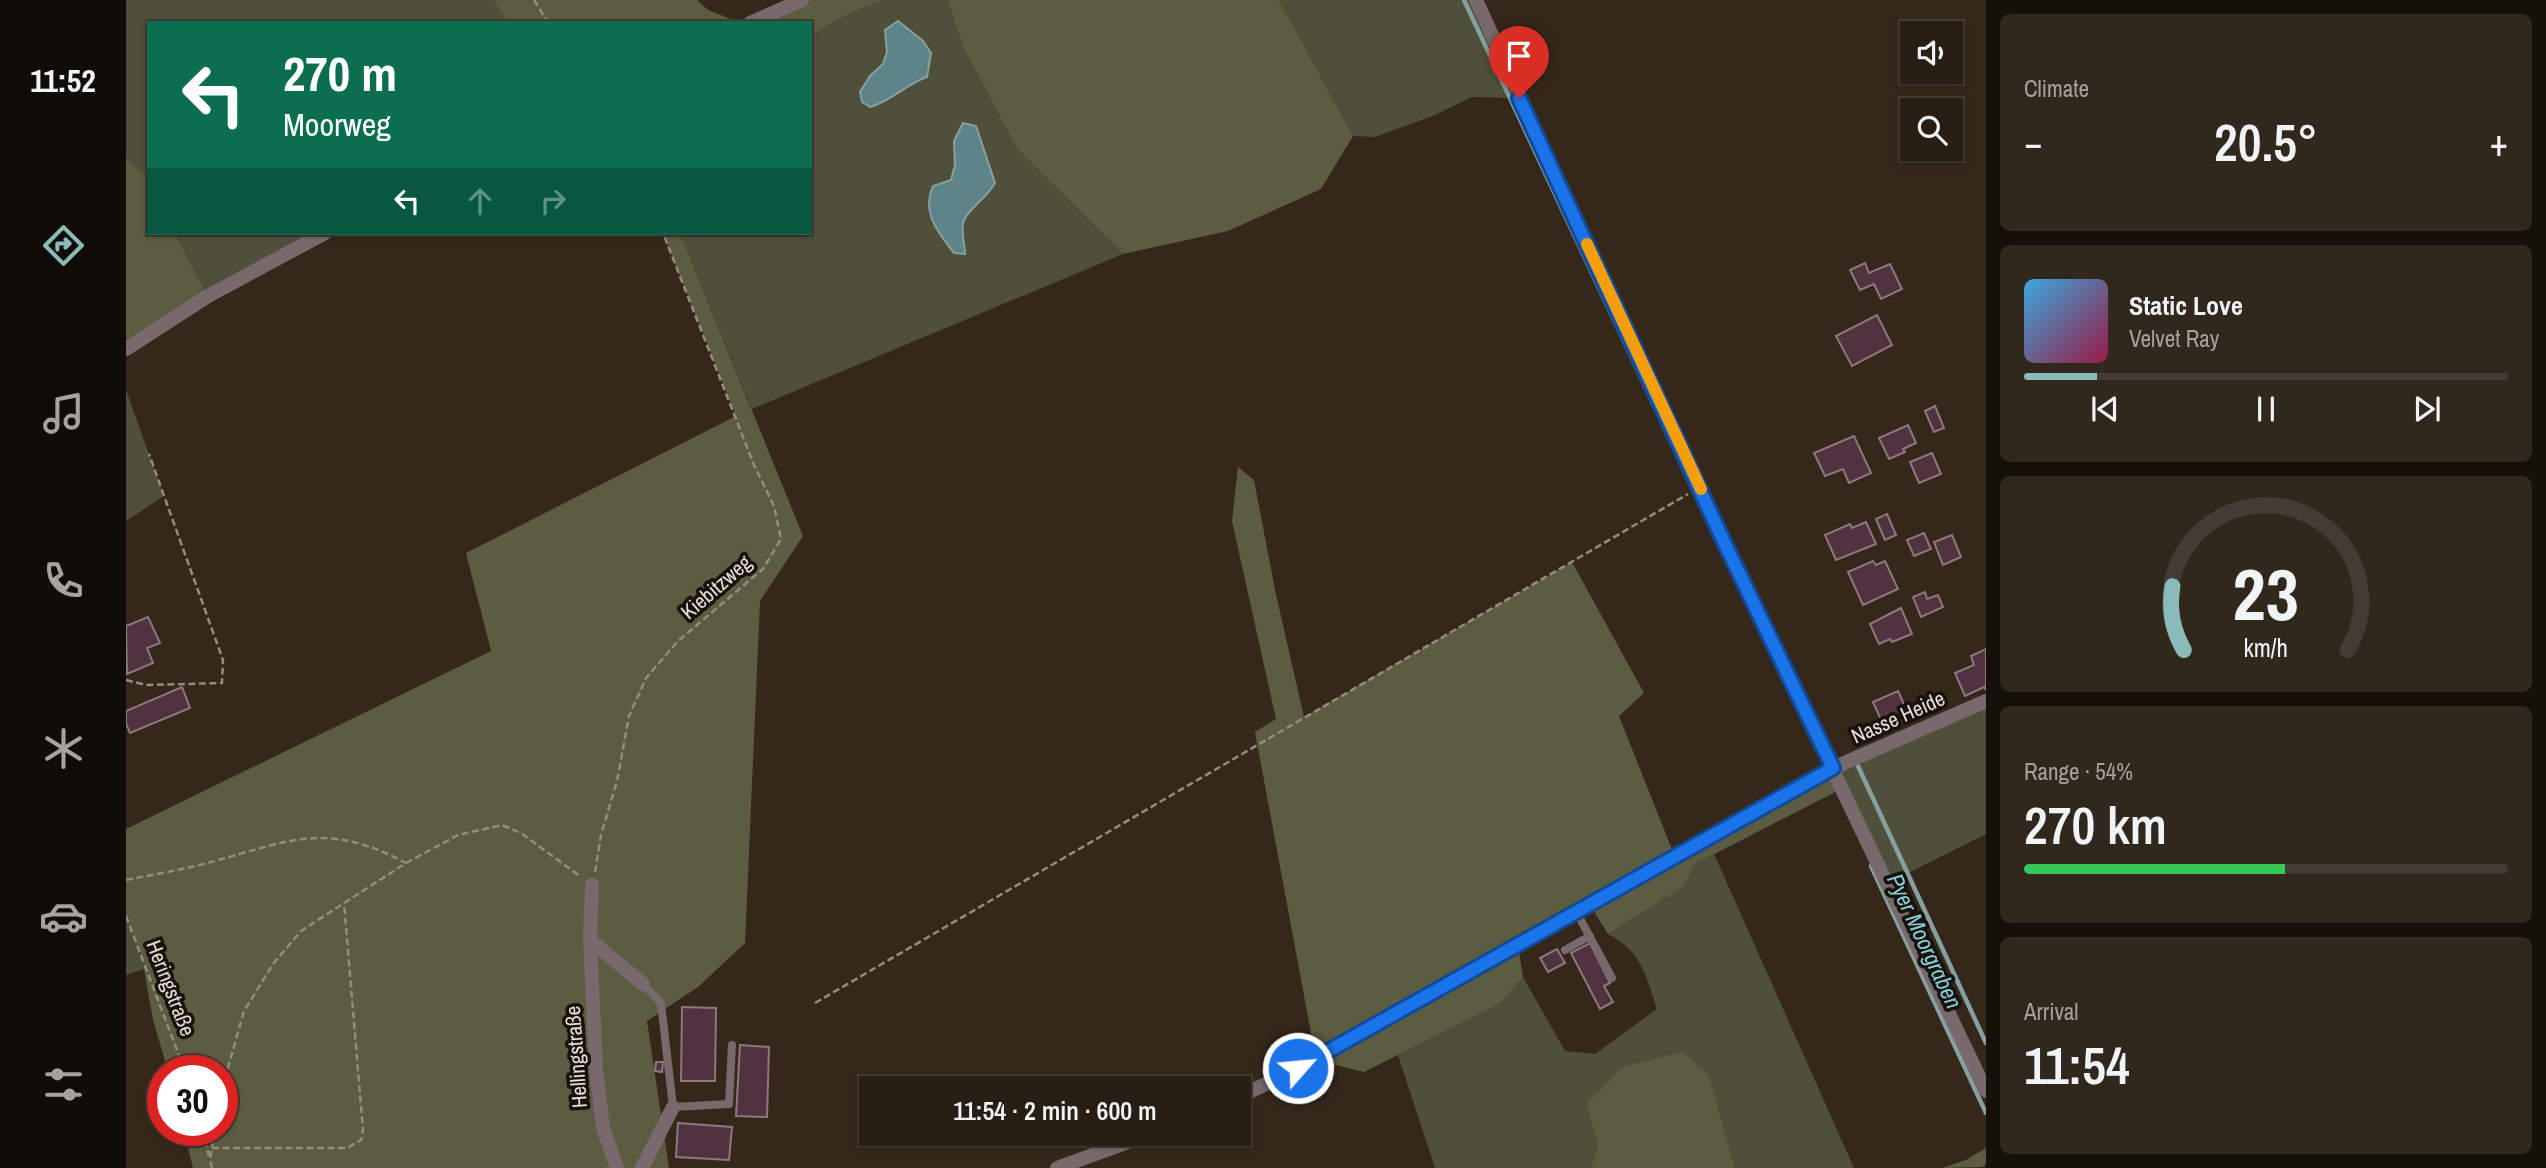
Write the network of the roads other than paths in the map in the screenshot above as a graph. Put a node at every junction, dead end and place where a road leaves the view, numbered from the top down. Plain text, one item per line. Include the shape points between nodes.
1 (802, 0) edge
2 (1476, 0) edge
3 (755, 21) edge
4 (321, 235) edge
5 (126, 349) edge
6 (1986, 701) edge
7 (1833, 768) junction
8 (592, 885) road end
9 (1577, 913) junction
10 (1590, 936) junction
11 (590, 940) junction
12 (1565, 950) dead end
13 (1612, 978) dead end
14 (643, 984) joint
15 (732, 1045) dead end
16 (1251, 1091) edge
17 (1986, 1091) edge
18 (673, 1107) junction
19 (1117, 1146) edge
20 (617, 1168) edge
21 (642, 1168) edge
22 (1057, 1168) edge

1 - 3 street
2 - 7 street
4 - 5 street via 208,296
6 - 7 street, Nasse Heide
7 - 9 street, Nasse Heide
7 - 17 street
8 - 11 street, Hellingstraße
9 - 10 lane
9 - 16 street, Nasse Heide via 1321,1057
10 - 12 lane
10 - 13 lane
11 - 14 street
11 - 20 street, Hellingstraße via 603,1128
14 - 18 lane via 661,1003
15 - 18 lane via 729,1104
18 - 21 street
19 - 22 street

